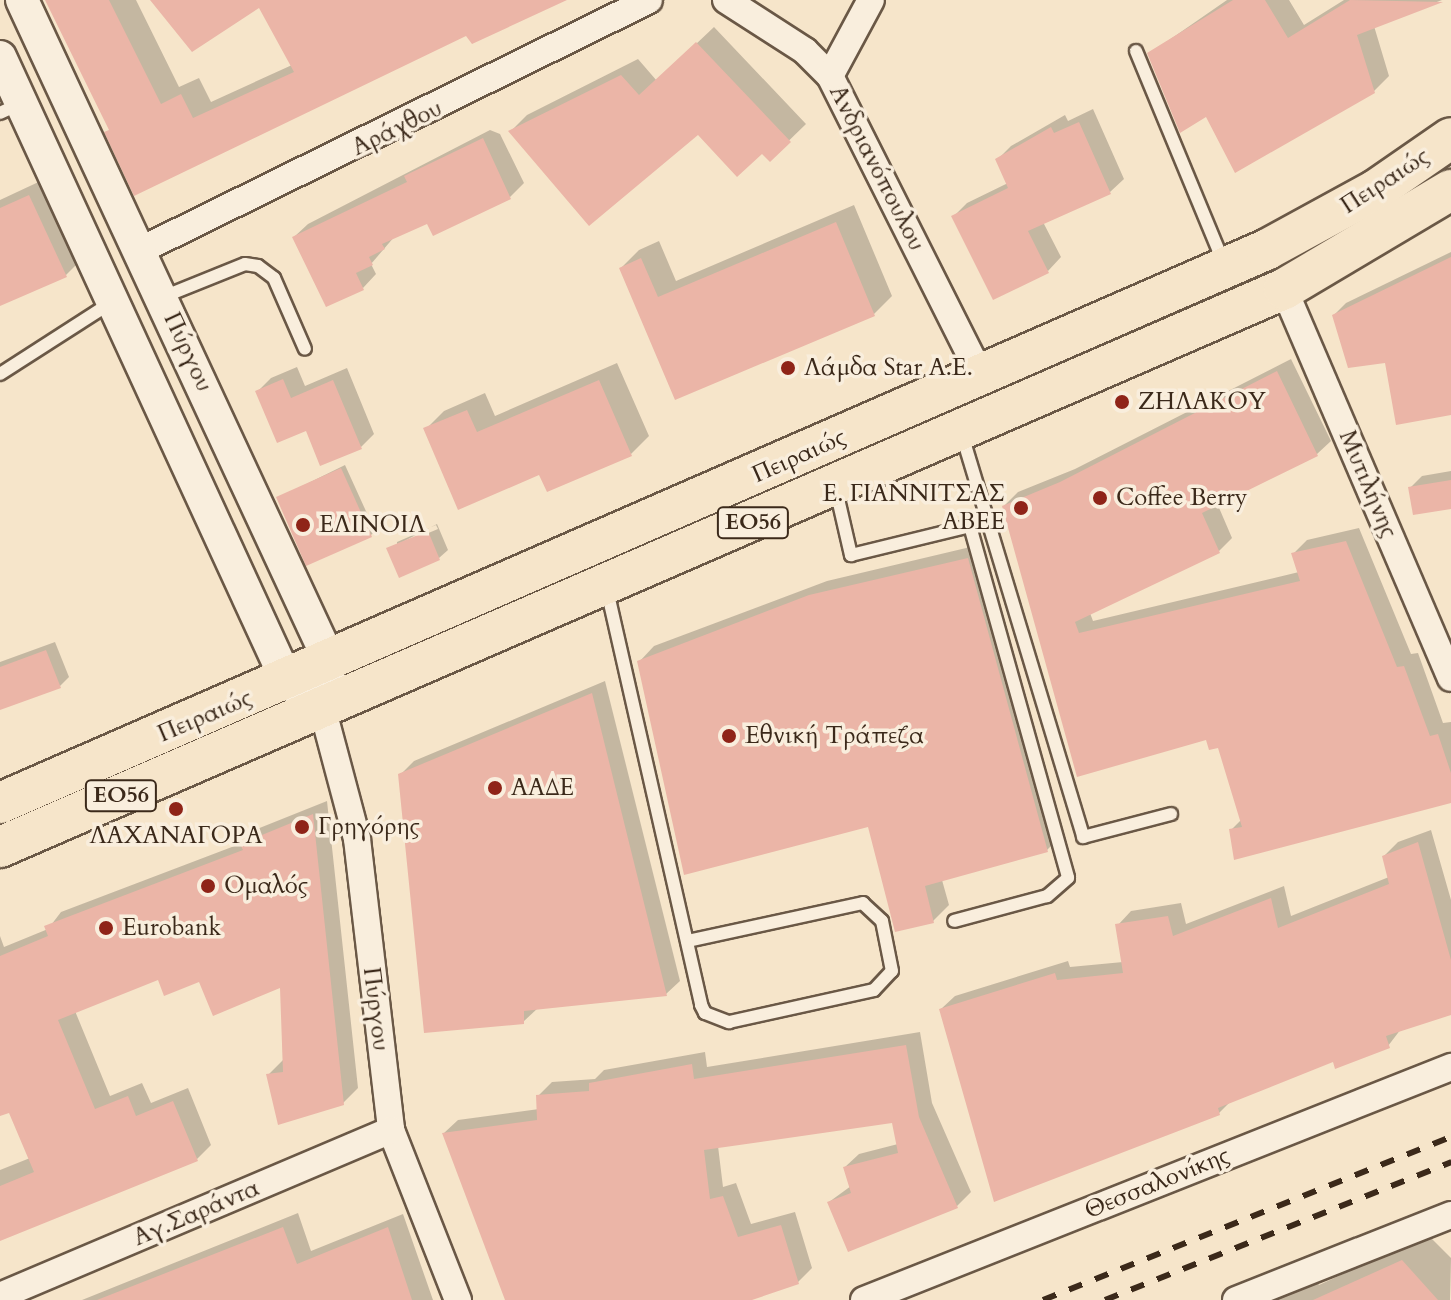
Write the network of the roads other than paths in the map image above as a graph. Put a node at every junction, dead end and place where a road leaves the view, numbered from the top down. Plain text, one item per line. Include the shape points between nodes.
1 (22, 0) edge
2 (649, 0) edge
3 (726, 0) edge
4 (871, 0) edge
5 (1136, 51) dead end
6 (0, 57) edge
7 (830, 76) junction
8 (11, 108) edge
9 (1451, 138) edge
10 (1451, 190) edge
11 (1451, 202) edge
12 (1393, 229) junction
13 (141, 250) junction
14 (1226, 268) junction
15 (1284, 289) junction
16 (163, 297) junction
17 (115, 300) junction
18 (305, 349) dead end
19 (0, 374) edge
20 (981, 376) junction
21 (961, 432) junction
22 (835, 487) junction
23 (606, 587) junction
24 (330, 662) junction
25 (1450, 673) edge
26 (287, 681) junction
27 (323, 711) junction
28 (0, 803) edge
29 (1171, 814) dead end
30 (5, 849) edge
31 (954, 921) dead end
32 (687, 941) junction
33 (1451, 1067) edge
34 (391, 1130) junction
35 (1451, 1215) edge
36 (0, 1296) edge
37 (458, 1300) edge
38 (864, 1300) edge
39 (1236, 1300) edge

1 - 13 street, Πύργου
2 - 13 street, Αράχθου
3 - 7 street, Ανδριανόπουλου via 805,51
4 - 7 street
5 - 14 lane
6 - 8 street, Πύργου
7 - 20 street, Ανδριανόπουλου
8 - 17 street, Πύργου
9 - 14 main road, Πειραιώς / ΕΟ56 via 1352,204
10 - 12 main road, Πειραιώς / ΕΟ56
11 - 12 main road
12 - 15 main road, Πειραιώς / ΕΟ56
13 - 16 street, Πύργου
14 - 20 main road, Πειραιώς / ΕΟ56
15 - 21 main road, Πειραιώς / ΕΟ56
15 - 25 street, Μυτιλήνης
16 - 18 lane via 245,264 258,266 274,278
16 - 24 street, Πύργου
17 - 19 lane
17 - 26 street, Πύργου
20 - 24 main road, Πειραιώς / ΕΟ56
21 - 22 main road, Πειραιώς / ΕΟ56
21 - 29 lane via 1083,837
22 - 23 main road, Πειραιώς / ΕΟ56
22 - 31 lane via 851,555 970,526 1068,878 1047,896
23 - 27 main road, Πειραιώς / ΕΟ56
23 - 32 lane
24 - 26 main road, Πειραιώς / ΕΟ56
24 - 27 street, Πύργου
26 - 27 street, Πύργου
26 - 28 main road, Πειραιώς / ΕΟ56
27 - 30 main road, Πειραιώς / ΕΟ56
27 - 34 street, Πύργου via 357,839
32 - 32 lane via 701,1005 720,1022 874,990 892,971 882,921 863,903
33 - 38 street, Θεσσαλονίκης
34 - 36 street, Αγ.Σαράντα
34 - 37 street, Πύργου
35 - 39 street

